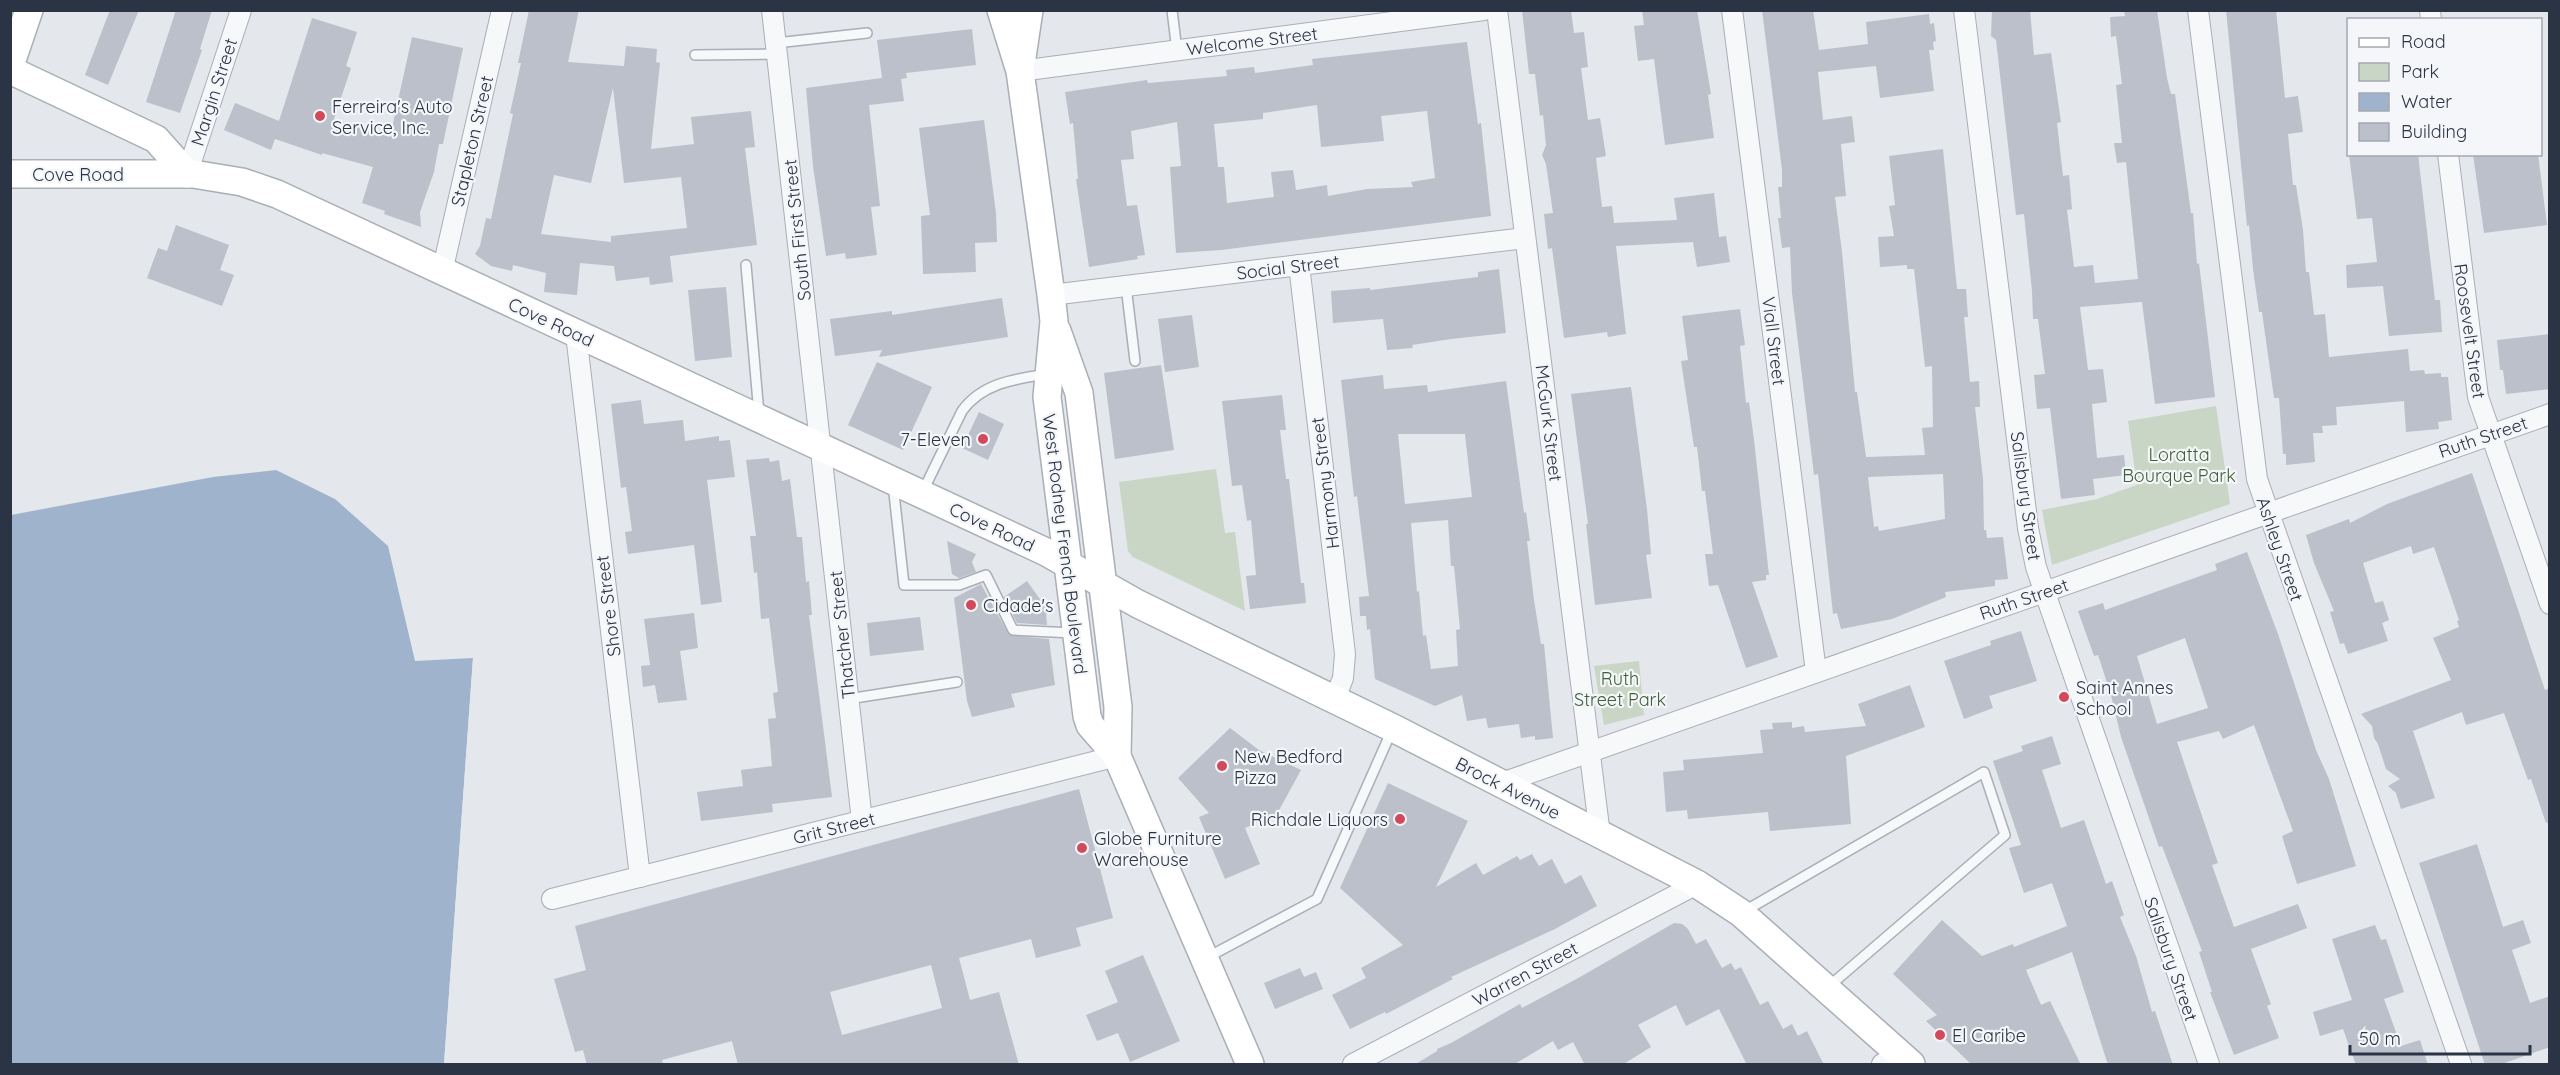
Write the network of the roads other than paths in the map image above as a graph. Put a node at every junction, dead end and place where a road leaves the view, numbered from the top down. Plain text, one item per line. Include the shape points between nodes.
1 (29, 10) edge
2 (241, 10) edge
3 (502, 10) edge
4 (772, 10) edge
5 (1001, 10) edge
6 (1029, 10) edge
7 (1172, 10) edge
8 (1484, 10) edge
9 (1497, 10) edge
10 (1731, 10) edge
11 (1964, 10) edge
12 (2198, 10) edge
13 (867, 33) dead end
14 (777, 49) junction
15 (1177, 51) junction
16 (695, 55) dead end
17 (11, 62) edge
18 (1020, 71) junction
19 (2448, 156) edge
20 (10, 174) edge
21 (187, 174) junction
22 (1526, 238) junction
23 (746, 265) dead end
24 (1299, 265) junction
25 (442, 272) junction
26 (1126, 286) junction
27 (1052, 308) junction
28 (576, 334) junction
29 (1135, 361) dead end
30 (1049, 373) junction
31 (2550, 414) edge
32 (760, 420) junction
33 (2491, 434) junction
34 (822, 449) junction
35 (893, 482) junction
36 (921, 495) junction
37 (2268, 513) junction
38 (1068, 566) junction
39 (1102, 584) junction
40 (2043, 592) junction
41 (2550, 604) edge
42 (1077, 634) junction
43 (1816, 672) junction
44 (957, 682) dead end
45 (848, 699) junction
46 (1335, 699) junction
47 (1393, 728) junction
48 (1590, 752) junction
49 (1117, 756) junction
50 (1499, 784) junction
51 (862, 821) junction
52 (1600, 835) junction
53 (640, 877) junction
54 (1697, 885) junction
55 (552, 899) dead end
56 (1741, 913) junction
57 (1205, 959) junction
58 (1827, 988) junction
59 (1898, 1061) edge
60 (1250, 1065) edge
61 (1353, 1065) edge
62 (2209, 1065) edge
63 (2461, 1065) edge

1 - 17 main road
2 - 21 street, Margin Street
3 - 25 street, Stapleton Street
4 - 14 street, South First Street
5 - 18 main road, West Rodney French Boulevard
6 - 18 main road, West Rodney French Boulevard
7 - 15 lane
8 - 15 street, Welcome Street
9 - 22 street, McGurk Street
10 - 43 street, Viall Street
11 - 40 street, Salisbury Street via 2028,528
12 - 37 street, Ashley Street via 2255,467
13 - 14 lane
14 - 16 lane
14 - 34 street, South First Street
15 - 18 street, Welcome Street
17 - 21 main road via 156,139
18 - 27 main road, West Rodney French Boulevard
19 - 33 street, Roosevelt Street via 2476,383
20 - 21 main road, Cove Road
21 - 25 main road, Cove Road via 242,182 277,194
22 - 24 street, Social Street
22 - 48 street, McGurk Street
23 - 32 lane
24 - 26 street, Social Street
24 - 46 street, Harmony Street via 1345,654 1344,678
25 - 28 main road, Cove Road
26 - 27 street, Social Street
26 - 29 lane
27 - 30 main road, West Rodney French Boulevard
27 - 39 main road, West Rodney French Boulevard via 1079,393
28 - 32 main road, Cove Road
28 - 53 street, Shore Street
30 - 36 lane via 1003,383 971,399
30 - 38 main road, West Rodney French Boulevard via 1047,397
31 - 33 street, Ruth Street
32 - 34 main road, Cove Road
33 - 37 street, Ruth Street
33 - 41 street, Roosevelt Street
34 - 35 main road, Cove Road
34 - 45 street, Thatcher Street
35 - 36 main road, Cove Road
35 - 42 lane via 904,585 959,585 986,575 1013,630
36 - 38 main road, Cove Road via 1046,552
37 - 40 street, Ruth Street
37 - 63 street, Ashley Street
38 - 39 main road, Brock Avenue
38 - 42 main road, West Rodney French Boulevard
39 - 46 main road, Brock Avenue
39 - 49 main road, West Rodney French Boulevard via 1119,717
40 - 43 street, Ruth Street
40 - 62 street, Salisbury Street
42 - 49 main road, West Rodney French Boulevard via 1090,726
43 - 48 street, Ruth Street
44 - 45 lane
45 - 51 street, Thatcher Street
46 - 47 main road, Brock Avenue
47 - 50 main road, Brock Avenue
47 - 57 lane via 1317,899
48 - 50 street, Ruth Street
48 - 52 street, McGurk Street
49 - 51 street, Grit Street
49 - 57 main road, West Rodney French Boulevard
50 - 52 main road, Brock Avenue
51 - 53 street, Grit Street
52 - 54 main road, Brock Avenue
53 - 55 street, Grit Street
54 - 56 main road, Brock Avenue
54 - 61 street, Warren Street
56 - 58 main road, Brock Avenue
56 - 58 lane via 1984,772 2006,835
57 - 60 main road, West Rodney French Boulevard
58 - 59 main road, Brock Avenue

